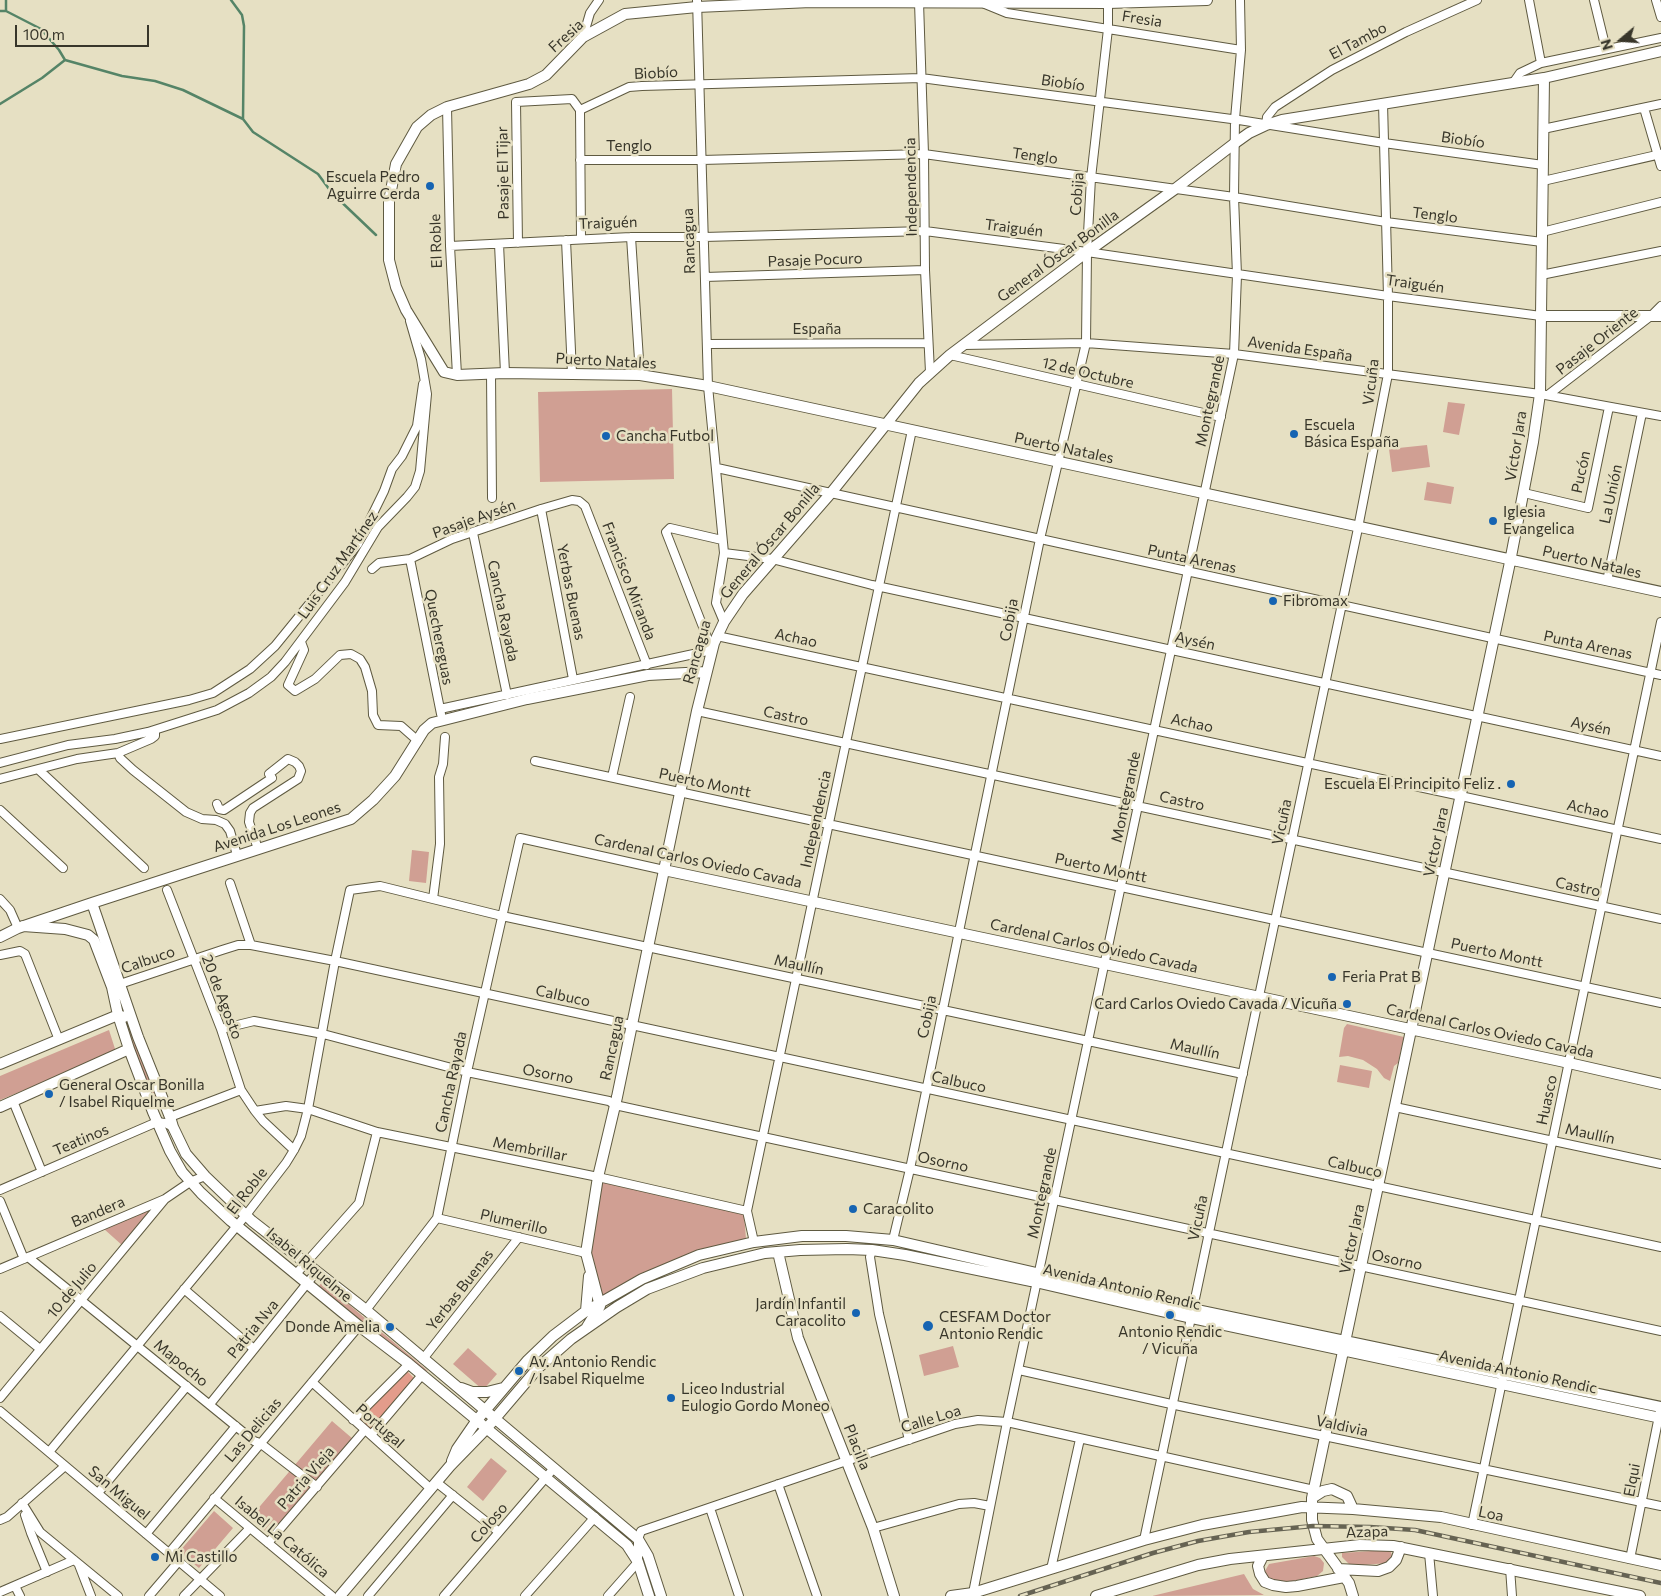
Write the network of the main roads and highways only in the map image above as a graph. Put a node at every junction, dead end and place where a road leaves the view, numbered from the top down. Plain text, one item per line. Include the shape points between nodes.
1 (1177, 0) edge
2 (1207, 0) edge
3 (811, 1) edge
4 (996, 1) edge
5 (1108, 2) edge
6 (697, 4) edge
7 (1661, 51) edge
8 (1544, 78) junction
9 (1541, 316) junction
10 (1656, 316) edge
11 (457, 375) joint
12 (887, 425) junction
13 (1511, 559) junction
14 (1661, 592) edge
15 (724, 622) joint
16 (706, 672) junction
17 (664, 870) junction
18 (92, 902) junction
19 (21, 927) junction
20 (0, 937) edge
21 (116, 986) junction
22 (118, 1015) junction
23 (133, 1023) junction
24 (1412, 1030) junction
25 (129, 1049) junction
26 (0, 1064) edge
27 (1661, 1084) edge
28 (0, 1107) edge
29 (778, 1252) junction
30 (590, 1272) junction
31 (1038, 1279) junction
32 (600, 1302) junction
33 (586, 1311) junction
34 (587, 1328) junction
35 (1345, 1346) junction
36 (457, 1387) junction
37 (504, 1387) junction
38 (485, 1411) junction
39 (1661, 1411) edge
40 (495, 1419) junction
41 (477, 1420) junction
42 (486, 1429) junction
43 (450, 1466) junction
44 (1313, 1498) junction
45 (1353, 1509) junction
46 (1401, 1547) junction
47 (1324, 1550) junction
48 (1263, 1556) junction
49 (1661, 1565) edge
50 (1341, 1573) junction
51 (340, 1596) edge
52 (649, 1596) edge
53 (661, 1596) edge
54 (894, 1596) edge
55 (951, 1596) edge
56 (1096, 1596) edge
57 (1353, 1596) edge
58 (1640, 1596) edge

1 - 2 main road, Fresia
1 - 5 main road, Fresia
3 - 4 main road, Fresia
3 - 6 main road, Fresia
4 - 5 main road, Fresia
6 - 11 main road, Fresia via 625,14 583,37 546,76 530,84 447,107 417,127 396,164 389,201 389,260 406,310 444,372
7 - 8 main road, General Óscar Bonilla
8 - 9 main road, Víctor Jara
8 - 12 main road, General Óscar Bonilla via 1282,120 1249,133 950,355 919,383
9 - 10 main road, Traiguén
9 - 13 main road, Víctor Jara via 1544,394
11 - 12 main road, Puerto Natales via 505,372 640,374
12 - 13 main road, Puerto Natales
12 - 15 main road, General Óscar Bonilla via 743,594
13 - 14 main road, Puerto Natales
13 - 24 main road, Víctor Jara
15 - 16 main road, Rancagua
16 - 17 main road, Rancagua
16 - 18 main road, Avenida Los Leones via 641,676 442,720 424,730 395,776 351,819
17 - 24 main road, Cardenal Carlos Oviedo Cavada
17 - 30 main road, Rancagua via 598,1177 586,1253
18 - 19 main road, Avenida Los Leones
18 - 21 main road, Isabel Riquelme
19 - 20 main road, Avenida Los Leones
19 - 21 main road, Isabel Riquelme via 65,929 88,935 94,940
21 - 22 main road, Isabel Riquelme
21 - 23 main road, Isabel Riquelme
22 - 23 main road
22 - 25 main road, Isabel Riquelme
22 - 26 main road
23 - 36 main road, Isabel Riquelme via 186,1154 205,1176 246,1215
24 - 27 main road, Cardenal Carlos Oviedo Cavada
24 - 35 main road, Víctor Jara
25 - 28 main road
25 - 41 main road, Isabel Riquelme via 170,1151 190,1182 296,1274
29 - 31 main road, Avenida Antonio Rendic via 872,1250
29 - 34 main road, Avenida Antonio Rendic via 754,1255 676,1277 648,1289
29 - 54 main road, Placilla via 798,1338 873,1528
30 - 32 main road, Rancagua
30 - 33 main road, Rancagua
31 - 32 main road, Avenida Antonio Rendic via 893,1240 846,1236 782,1238 699,1255 642,1279
31 - 35 main road, Avenida Antonio Rendic
32 - 33 main road, Avenida Antonio Rendic
32 - 34 main road, Avenida Antonio Rendic via 598,1312
33 - 37 main road, Avenida Antonio Rendic via 553,1336
34 - 40 main road, Avenida Antonio Rendic via 538,1368
35 - 39 main road, Avenida Antonio Rendic
35 - 44 main road, Víctor Jara
36 - 37 main road via 472,1392 488,1392
36 - 38 main road, Isabel Riquelme
37 - 38 main road, Avenida Antonio Rendic
38 - 40 main road, Isabel Riquelme
38 - 41 main road, Avenida Antonio Rendic
40 - 42 main road, Avenida Antonio Rendic
40 - 53 main road, Isabel Riquelme via 638,1539 648,1556
41 - 42 main road, Isabel Riquelme
41 - 43 main road, Avenida Antonio Rendic via 457,1449
42 - 43 main road, Avenida Antonio Rendic
42 - 52 main road, Isabel Riquelme via 627,1545 638,1562
43 - 51 main road, Avenida Antonio Rendic
44 - 45 main road, Loa
44 - 45 main road via 1332,1489 1347,1496
44 - 47 main road, Víctor Jara via 1313,1526
44 - 55 main road via 1302,1507 1202,1525 973,1593
45 - 49 main road, Loa via 1441,1517
46 - 47 main road, Azapa via 1360,1545
46 - 50 main road via 1389,1567 1378,1571
46 - 58 main road, Azapa
47 - 48 main road, Azapa
47 - 50 main road, Víctor Jara
48 - 50 main road via 1258,1566 1260,1574 1273,1586 1297,1586
48 - 56 main road, Azapa via 1198,1565
50 - 57 main road, Víctor Jara

